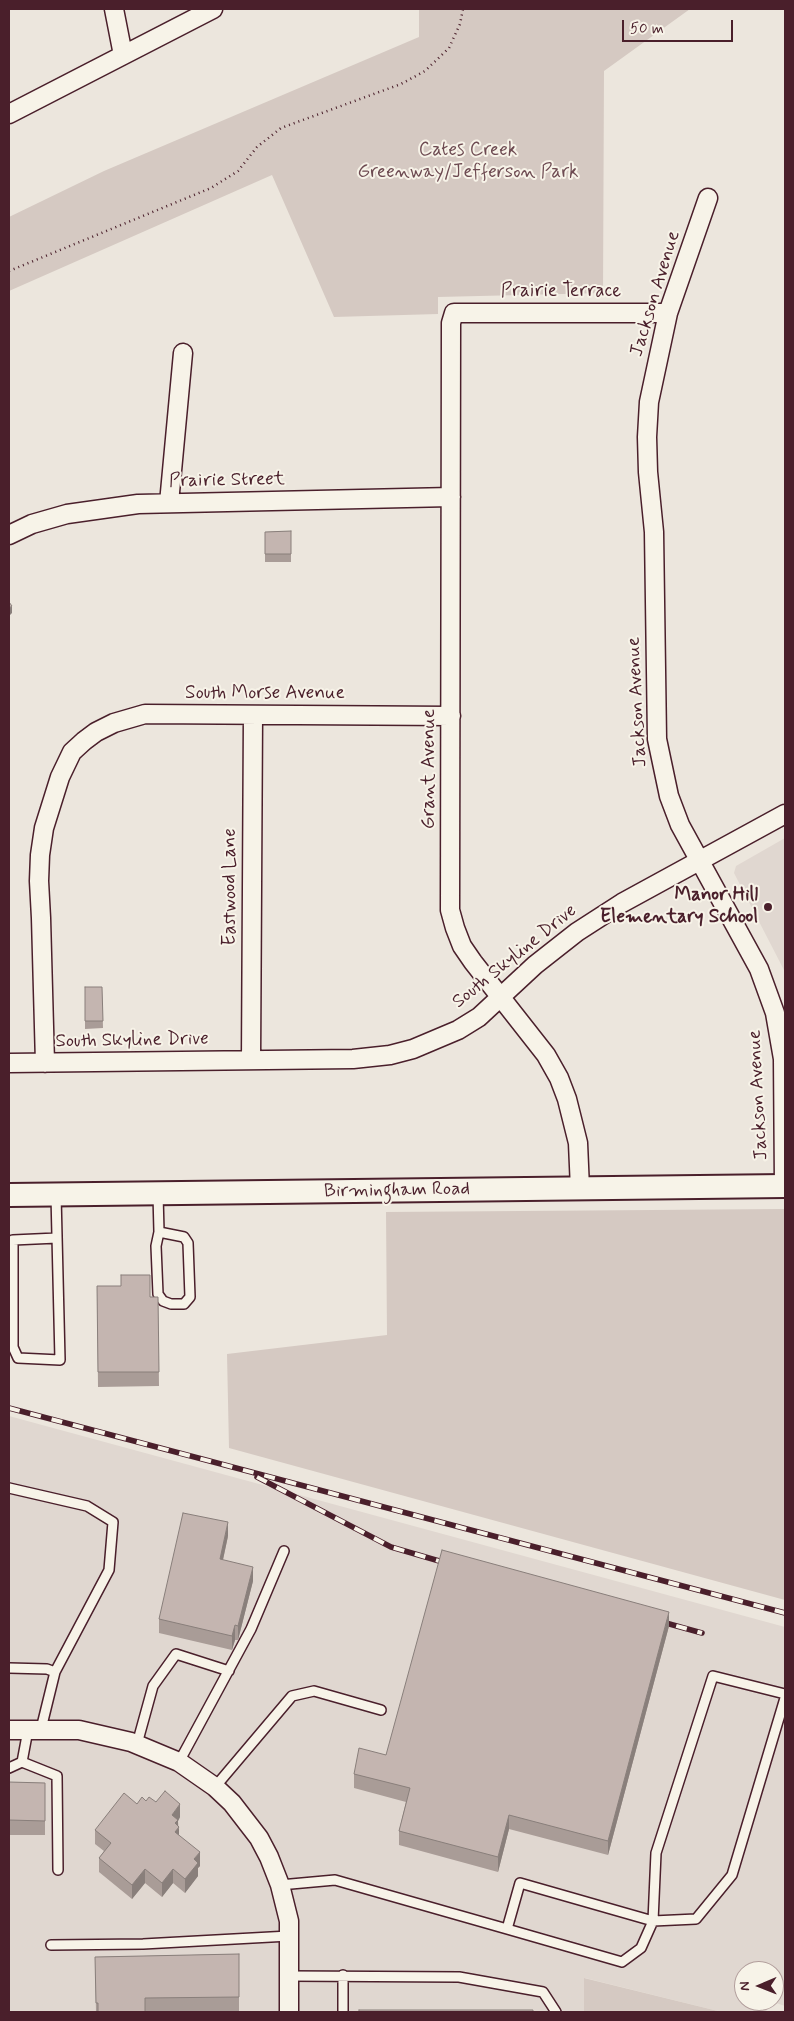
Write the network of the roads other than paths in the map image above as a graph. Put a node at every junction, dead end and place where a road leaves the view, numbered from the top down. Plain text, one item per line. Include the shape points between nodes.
1 (114, 9) edge
2 (213, 9) edge
3 (123, 55) junction
4 (9, 114) edge
5 (708, 198) dead end
6 (454, 313) joint
7 (668, 313) junction
8 (183, 353) dead end
9 (451, 497) junction
10 (169, 503) junction
11 (9, 535) edge
12 (253, 715) junction
13 (451, 716) junction
14 (785, 814) edge
15 (699, 861) junction
16 (500, 997) junction
17 (251, 1060) junction
18 (9, 1063) edge
19 (44, 1063) junction
20 (785, 1186) edge
21 (580, 1189) junction
22 (158, 1193) junction
23 (56, 1194) junction
24 (9, 1195) edge
25 (159, 1232) junction
26 (57, 1238) junction
27 (9, 1488) edge
28 (284, 1551) dead end
29 (9, 1668) edge
30 (229, 1671) junction
31 (55, 1672) junction
32 (785, 1694) edge
33 (785, 1698) edge
34 (381, 1710) dead end
35 (34, 1729) junction
36 (9, 1730) edge
37 (137, 1744) junction
38 (22, 1762) junction
39 (178, 1762) junction
40 (9, 1768) edge
41 (215, 1787) junction
42 (58, 1870) dead end
43 (280, 1884) junction
44 (653, 1921) junction
45 (507, 1929) junction
46 (289, 1936) junction
47 (51, 1945) dead end
48 (343, 1975) junction
49 (289, 1976) junction
50 (289, 2012) edge
51 (342, 2012) edge
52 (556, 2012) edge

1 - 3 street
2 - 3 street
3 - 4 street
5 - 7 street, Jackson Avenue
6 - 7 street, Prairie Terrace
6 - 9 street, Grant Avenue via 451,323
7 - 15 street, Jackson Avenue via 653,379 647,437 654,532 657,738 669,796
8 - 10 street
9 - 10 street, Prairie Street
9 - 13 street, Grant Avenue
10 - 11 street, Prairie Street via 76,512
12 - 13 street, South Morse Avenue
12 - 17 street, Eastwood Lane
12 - 19 street, South Morse Avenue via 145,714 114,723 72,752 60,776 46,819 40,855
13 - 16 street, Grant Avenue via 450,910 462,946
14 - 15 street, South Skyline Drive
15 - 16 street, South Skyline Drive via 577,932
15 - 20 street, Jackson Avenue via 759,969 775,1013 782,1059
16 - 17 street, South Skyline Drive via 479,1017 458,1030 413,1049 354,1059
16 - 21 street, Grant Avenue via 546,1055 568,1099 578,1143
17 - 19 street, South Skyline Drive
18 - 19 street, South Skyline Drive
20 - 21 street, Birmingham Road
21 - 22 street, Birmingham Road
22 - 23 street, Birmingham Road
22 - 25 lane
23 - 24 street, Birmingham Road
23 - 26 lane
25 - 25 lane via 156,1246 158,1294 163,1301 184,1304 190,1297 188,1243 184,1237
26 - 26 lane via 60,1360 18,1358 13,1347 13,1240
27 - 31 lane via 88,1506 113,1522 110,1570
28 - 30 lane via 252,1629
29 - 31 lane
30 - 37 lane via 176,1654 153,1686
30 - 39 lane
31 - 35 lane
32 - 44 lane via 713,1676 656,1853
33 - 44 lane via 732,1876 696,1919
34 - 41 lane via 314,1692 292,1696
35 - 36 street
35 - 37 street via 89,1732
35 - 38 lane
37 - 39 street
38 - 40 lane
38 - 42 lane via 57,1776
39 - 41 street
41 - 43 street via 259,1838
43 - 45 lane via 335,1880
43 - 46 street
44 - 45 lane via 641,1948 622,1962
44 - 45 lane via 520,1883
46 - 47 lane
46 - 49 street
48 - 49 lane
48 - 51 lane
48 - 52 lane via 468,1978 543,1992
49 - 50 street

